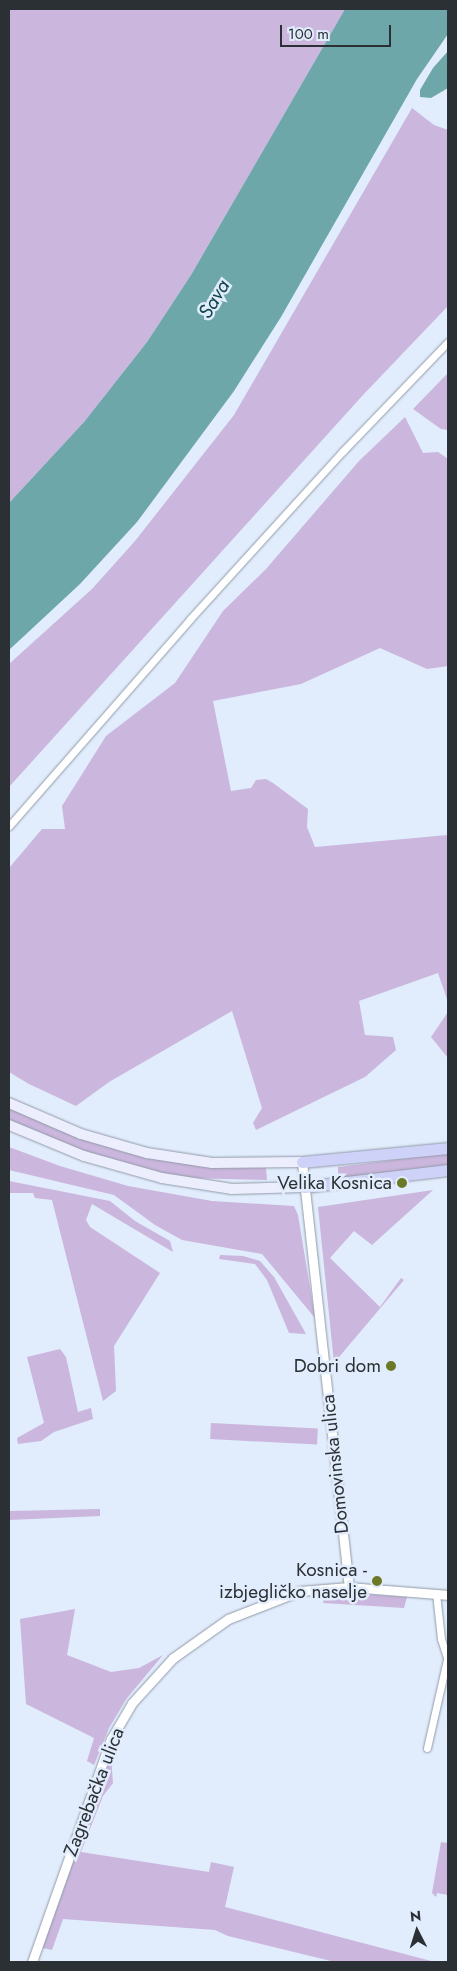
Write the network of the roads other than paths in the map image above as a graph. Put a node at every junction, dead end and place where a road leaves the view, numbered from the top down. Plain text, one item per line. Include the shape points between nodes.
1 (448, 342) edge
2 (9, 826) edge
3 (9, 1103) edge
4 (9, 1125) edge
5 (448, 1148) edge
6 (302, 1162) junction
7 (448, 1170) edge
8 (304, 1187) junction
9 (349, 1587) junction
10 (436, 1593) junction
11 (448, 1595) edge
12 (448, 1660) edge
13 (426, 1748) dead end
14 (32, 1962) edge

1 - 2 street via 210,597 89,731
3 - 6 main road via 81,1134 147,1153 212,1163
4 - 8 main road via 84,1156 162,1178 232,1188
5 - 6 highway
6 - 8 street, Domovinska ulica
7 - 8 highway
8 - 9 street, Domovinska ulica
9 - 10 street, Zagrebačka ulica
9 - 14 street, Zagrebačka ulica via 300,1591 244,1611 191,1642 155,1675 132,1703 107,1748
10 - 11 street, Zagrebačka ulica
10 - 12 street via 438,1624
12 - 13 street

